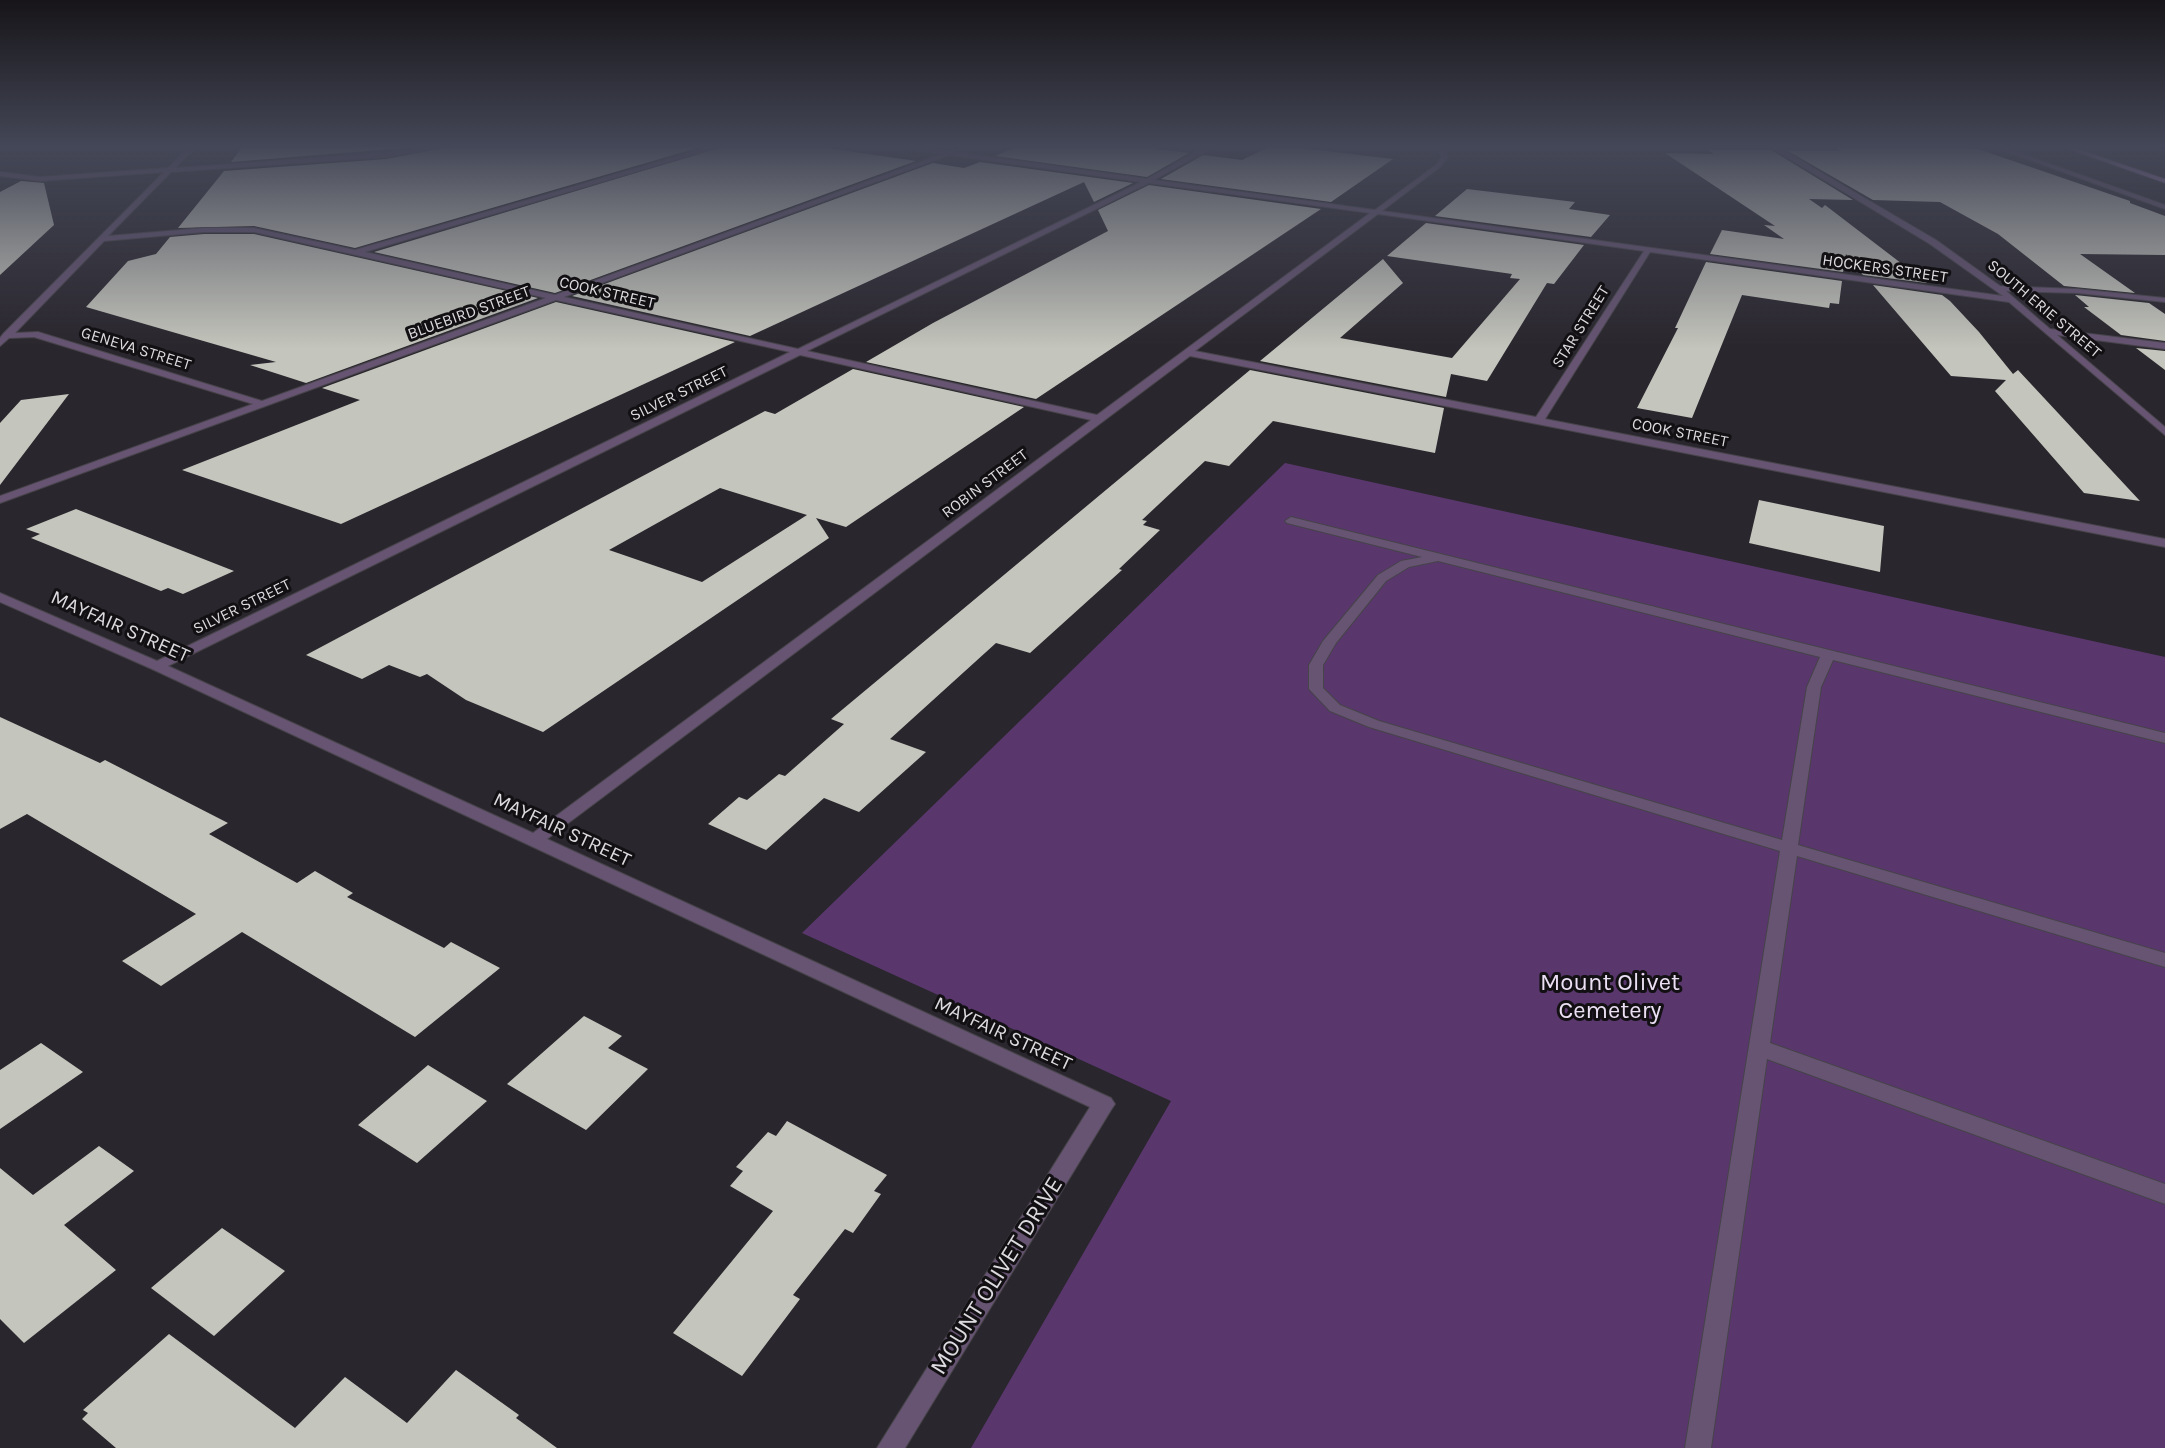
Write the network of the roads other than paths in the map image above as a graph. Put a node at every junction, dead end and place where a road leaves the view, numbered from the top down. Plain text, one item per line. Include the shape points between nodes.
1 (128, 214) edge
2 (487, 214) edge
3 (784, 214) edge
4 (1080, 214) edge
5 (1375, 214) edge
6 (1388, 214) edge
7 (1885, 214) edge
8 (103, 239) junction
9 (1648, 250) junction
10 (355, 252) junction
11 (1998, 288) junction
12 (556, 297) junction
13 (2013, 300) junction
14 (2165, 300) edge
15 (2049, 331) junction
16 (4, 336) edge
17 (0, 344) edge
18 (2165, 346) edge
19 (799, 351) junction
20 (1190, 353) junction
21 (262, 404) junction
22 (1101, 419) junction
23 (1539, 421) junction
24 (2165, 432) edge
25 (0, 500) edge
26 (1291, 522) dead end
27 (2165, 543) edge
28 (1437, 558) junction
29 (0, 597) edge
30 (1828, 654) junction
31 (157, 666) junction
32 (2165, 738) edge
33 (534, 840) junction
34 (1789, 848) junction
35 (2165, 960) edge
36 (1759, 1047) junction
37 (1104, 1104) joint
38 (2165, 1194) edge
39 (890, 1448) edge
40 (1698, 1448) edge

1 - 8 street
2 - 10 street
3 - 12 street, BLUEBIRD STREET
4 - 19 street, SILVER STREET
5 - 20 street, ROBIN STREET
6 - 9 street, HOCKERS STREET
7 - 11 street, SOUTH ERIE STREET
8 - 10 street, COOK STREET via 241,229
8 - 16 street
9 - 13 street, HOCKERS STREET
9 - 23 street, STAR STREET
10 - 12 street, COOK STREET
11 - 13 street, SOUTH ERIE STREET
11 - 14 street
12 - 19 street, COOK STREET
12 - 21 street, BLUEBIRD STREET
13 - 15 street, SOUTH ERIE STREET
15 - 18 street
15 - 24 street, SOUTH ERIE STREET
16 - 17 street
16 - 21 street, GENEVA STREET via 35,334
19 - 22 street, COOK STREET
19 - 31 street, SILVER STREET
20 - 22 street, ROBIN STREET
20 - 23 street, COOK STREET
21 - 25 street, BLUEBIRD STREET
22 - 33 street, ROBIN STREET
23 - 27 street, COOK STREET
26 - 28 street
28 - 30 street
28 - 34 street via 1404,564 1382,578 1330,641 1316,665 1316,689 1335,708 1374,724
29 - 31 street, MAYFAIR STREET
30 - 32 street
30 - 34 street via 1814,687
31 - 33 street, MAYFAIR STREET
33 - 37 street, MAYFAIR STREET
34 - 35 street
34 - 36 street
36 - 38 street
36 - 40 street
37 - 39 street, MOUNT OLIVET DRIVE

